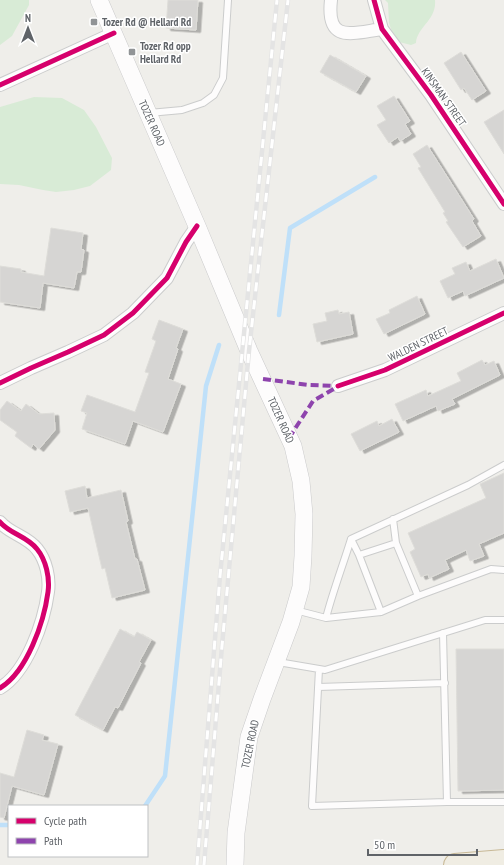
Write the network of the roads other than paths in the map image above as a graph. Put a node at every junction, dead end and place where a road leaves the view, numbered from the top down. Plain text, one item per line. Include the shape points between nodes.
1 (228, 0) edge
2 (331, 0) edge
3 (374, 0) edge
4 (103, 3) edge
5 (382, 30) junction
6 (114, 33) junction
7 (0, 85) edge
8 (148, 113) junction
9 (504, 204) edge
10 (197, 226) junction
11 (504, 313) edge
12 (0, 383) edge
13 (338, 386) dead end
14 (504, 465) edge
15 (393, 519) junction
16 (0, 522) edge
17 (351, 538) junction
18 (396, 543) junction
19 (360, 555) junction
20 (504, 570) edge
21 (418, 596) junction
22 (295, 609) junction
23 (381, 612) junction
24 (326, 618) junction
25 (504, 620) edge
26 (443, 633) junction
27 (276, 662) junction
28 (319, 669) junction
29 (445, 683) junction
30 (318, 687) junction
31 (0, 688) edge
32 (447, 802) junction
33 (504, 802) edge
34 (504, 861) edge
35 (236, 865) edge
36 (455, 865) edge

1 - 8 lane via 224,78 214,95 182,110
2 - 5 street via 330,11 336,30 343,33
3 - 5 street, KINSMAN STREET
4 - 6 main road, TOZER ROAD
5 - 9 street, KINSMAN STREET via 431,95
6 - 7 street
6 - 8 main road, TOZER ROAD
8 - 10 main road, TOZER ROAD
10 - 12 street via 167,278 133,313 104,334
10 - 22 main road, TOZER ROAD via 293,446 301,481 304,514 301,587
11 - 13 street, WALDEN STREET via 385,370
14 - 15 lane via 468,485
15 - 17 lane
15 - 18 lane
16 - 31 street via 5,528 23,536 37,548 47,568 48,591 34,645 8,684
17 - 19 lane
17 - 24 lane
18 - 19 lane
18 - 21 lane
19 - 23 lane
20 - 21 lane via 491,569
21 - 23 lane
22 - 24 lane
22 - 27 main road, TOZER ROAD
23 - 24 lane
25 - 26 lane via 485,620
26 - 28 lane via 325,670
26 - 29 lane
27 - 28 lane
27 - 35 main road, TOZER ROAD via 250,737 236,832
28 - 30 lane
29 - 30 lane
29 - 32 lane
30 - 32 lane via 312,806
32 - 33 lane
34 - 36 highway

